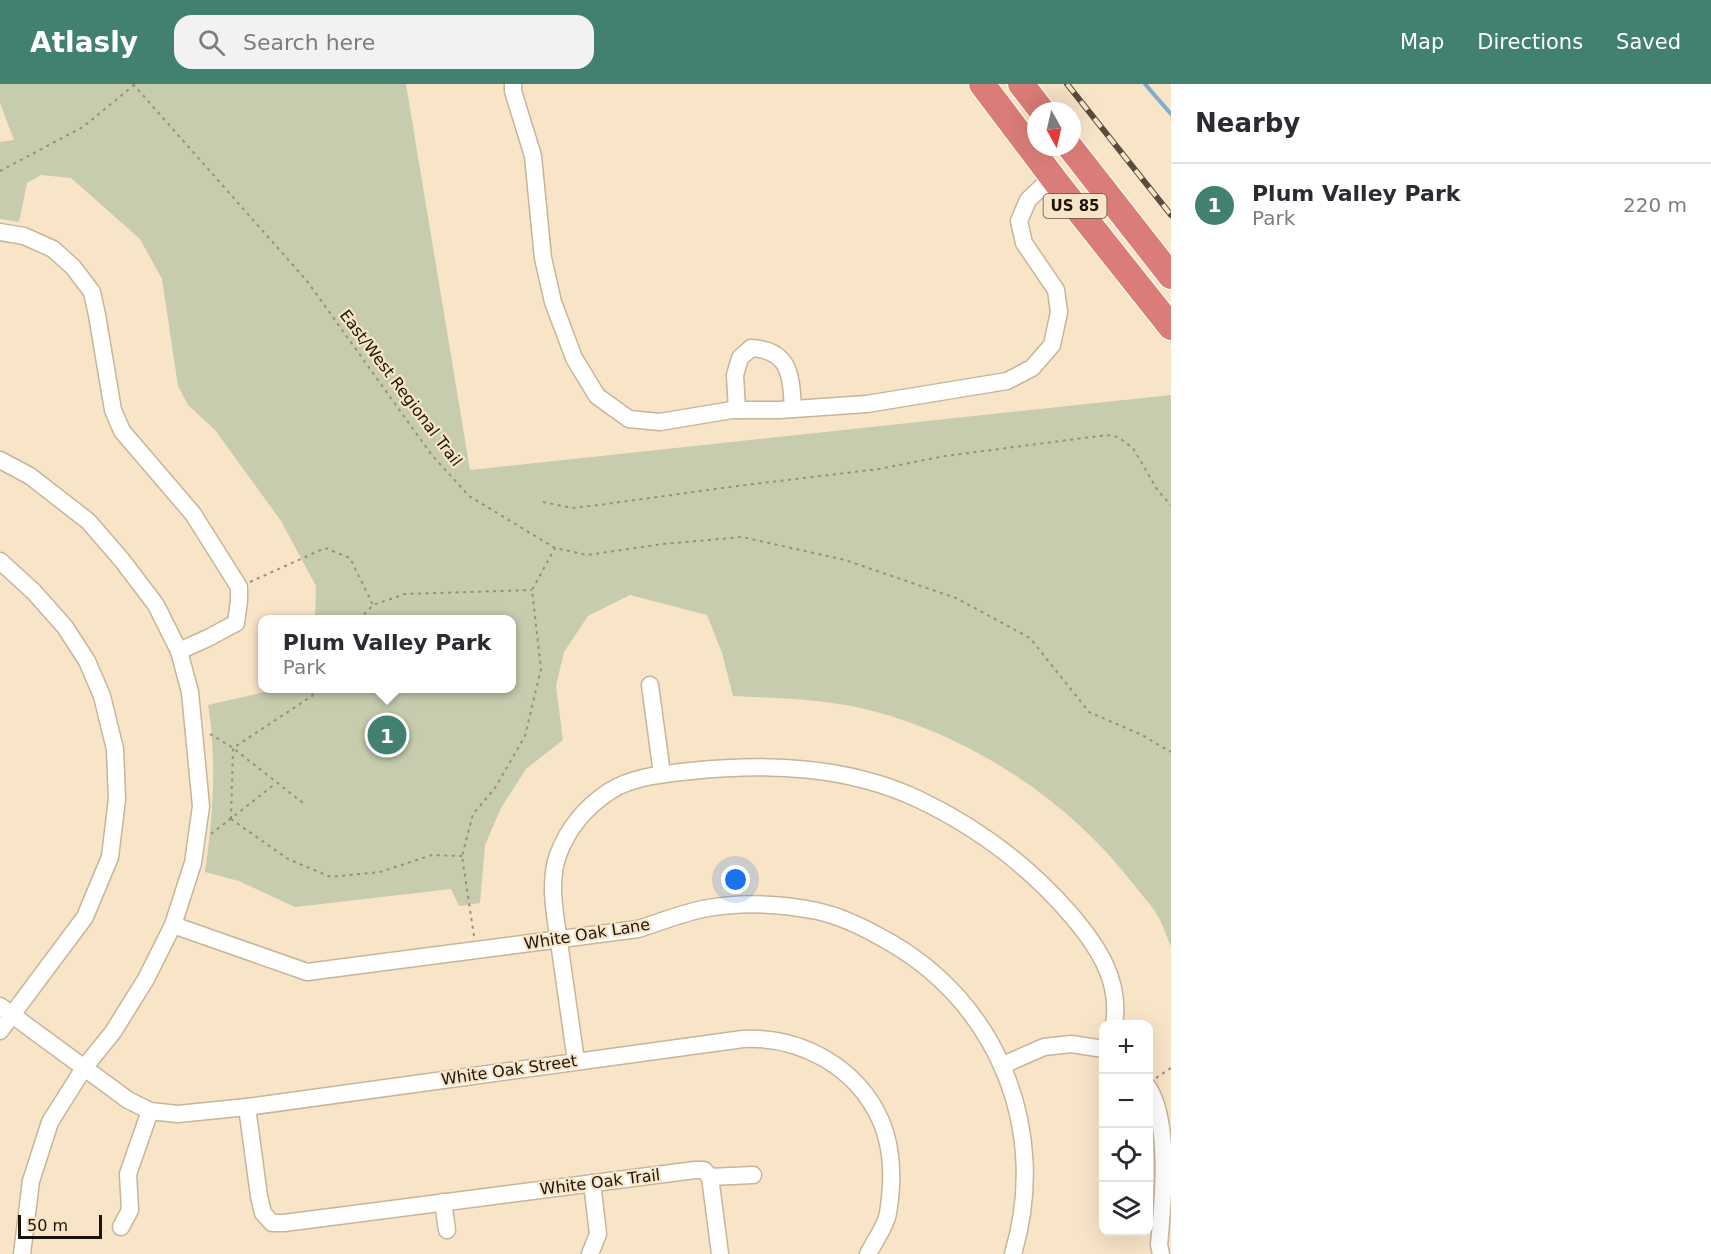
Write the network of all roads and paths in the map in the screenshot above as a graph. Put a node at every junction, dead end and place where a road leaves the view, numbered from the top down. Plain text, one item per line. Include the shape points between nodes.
1 (513, 84) edge
2 (982, 84) edge
3 (1021, 84) edge
4 (133, 85) edge
5 (1035, 102) edge
6 (1077, 156) edge
7 (0, 171) edge
8 (1052, 177) junction
9 (0, 232) edge
10 (1171, 276) edge
11 (1171, 327) edge
12 (794, 409) junction
13 (737, 410) junction
14 (0, 460) edge
15 (543, 502) dead end
16 (1171, 504) edge
17 (555, 548) junction
18 (0, 561) edge
19 (239, 587) junction
20 (532, 590) junction
21 (373, 605) junction
22 (364, 615) edge
23 (179, 651) junction
24 (650, 685) dead end
25 (314, 693) edge
26 (210, 734) dead end
27 (233, 748) junction
28 (1171, 752) edge
29 (662, 774) junction
30 (276, 783) junction
31 (303, 803) dead end
32 (231, 819) junction
33 (208, 835) dead end
34 (462, 856) junction
35 (173, 925) junction
36 (559, 938) junction
37 (476, 950) junction
38 (6, 1011) edge
39 (1115, 1020) edge
40 (0, 1030) edge
41 (1099, 1048) edge
42 (576, 1061) junction
43 (1004, 1065) junction
44 (84, 1068) junction
45 (1171, 1068) edge
46 (1153, 1082) edge
47 (1153, 1098) edge
48 (247, 1107) junction
49 (150, 1111) junction
50 (753, 1175) dead end
51 (710, 1177) junction
52 (592, 1183) junction
53 (443, 1202) junction
54 (121, 1227) dead end
55 (447, 1230) dead end
56 (22, 1254) edge
57 (590, 1254) edge
58 (720, 1254) edge
59 (868, 1254) edge
60 (1013, 1254) edge
61 (1161, 1254) edge

1 - 13 street via 533,156 543,258 553,302 574,358 597,396 629,419 660,422
2 - 8 highway, US 85
3 - 5 highway
4 - 7 path via 83,127
4 - 17 path, East/West Regional Trail via 307,281 431,454 469,496
6 - 10 highway, US 85
8 - 11 highway, US 85
8 - 12 street via 1028,200 1019,221 1024,243 1056,290 1059,312 1052,345 1032,368 1007,381 969,388 867,404
9 - 19 street via 24,236 53,249 92,292 113,410 122,431 193,514
12 - 13 street
12 - 13 street via 791,377 779,356 751,348 740,358 735,375
14 - 23 street via 30,476 88,521 156,605
15 - 16 path via 572,508 599,506 879,470 945,456 1107,435 1118,437 1133,448 1158,491
17 - 20 path
17 - 28 path, East/West Regional Trail via 588,555 742,537 845,560 956,598 1030,638 1089,712
18 - 38 street via 65,627 87,661 102,696 115,749 117,799 110,857 85,917
19 - 21 path via 325,548 350,558
19 - 23 street via 236,622
20 - 21 path via 405,594
20 - 34 path via 541,669 525,736 495,788 473,814
21 - 22 path
23 - 35 street via 190,693 201,806 193,862
24 - 29 street
25 - 27 path
26 - 27 path
27 - 30 path
27 - 32 path
29 - 36 street via 612,790 576,821 558,854 553,880
29 - 39 street via 729,767 796,767 890,789 946,813 1022,867 1090,938 1113,981
30 - 31 path
30 - 32 path
32 - 33 path
32 - 34 path via 288,859 331,877 380,872 432,855
34 - 37 path
35 - 37 street, White Oak Lane via 307,972
35 - 44 street via 119,1023
36 - 37 street, White Oak Lane
36 - 42 street
36 - 43 street, White Oak Lane via 638,929 729,906 818,911 869,931 925,964 964,1005
38 - 40 street
38 - 44 street, White Oak Street
41 - 43 street via 1071,1044 1044,1047
42 - 48 street, White Oak Street
42 - 59 street, White Oak Street via 757,1038 800,1046 838,1066 863,1093 881,1121 888,1143 888,1215
43 - 60 street, White Oak Lane via 1024,1140 1026,1184
44 - 49 street, White Oak Street
44 - 56 street via 50,1122 31,1181
45 - 46 path
47 - 61 street via 1161,1124 1165,1174
48 - 49 street, White Oak Street via 178,1114
48 - 53 street, White Oak Trail via 263,1213 272,1223
49 - 54 street via 128,1174 130,1210
50 - 51 street, White Oak Trail
51 - 52 street, White Oak Trail via 704,1170 695,1170
51 - 58 street
52 - 53 street, White Oak Trail
52 - 57 street via 598,1234
53 - 55 street

